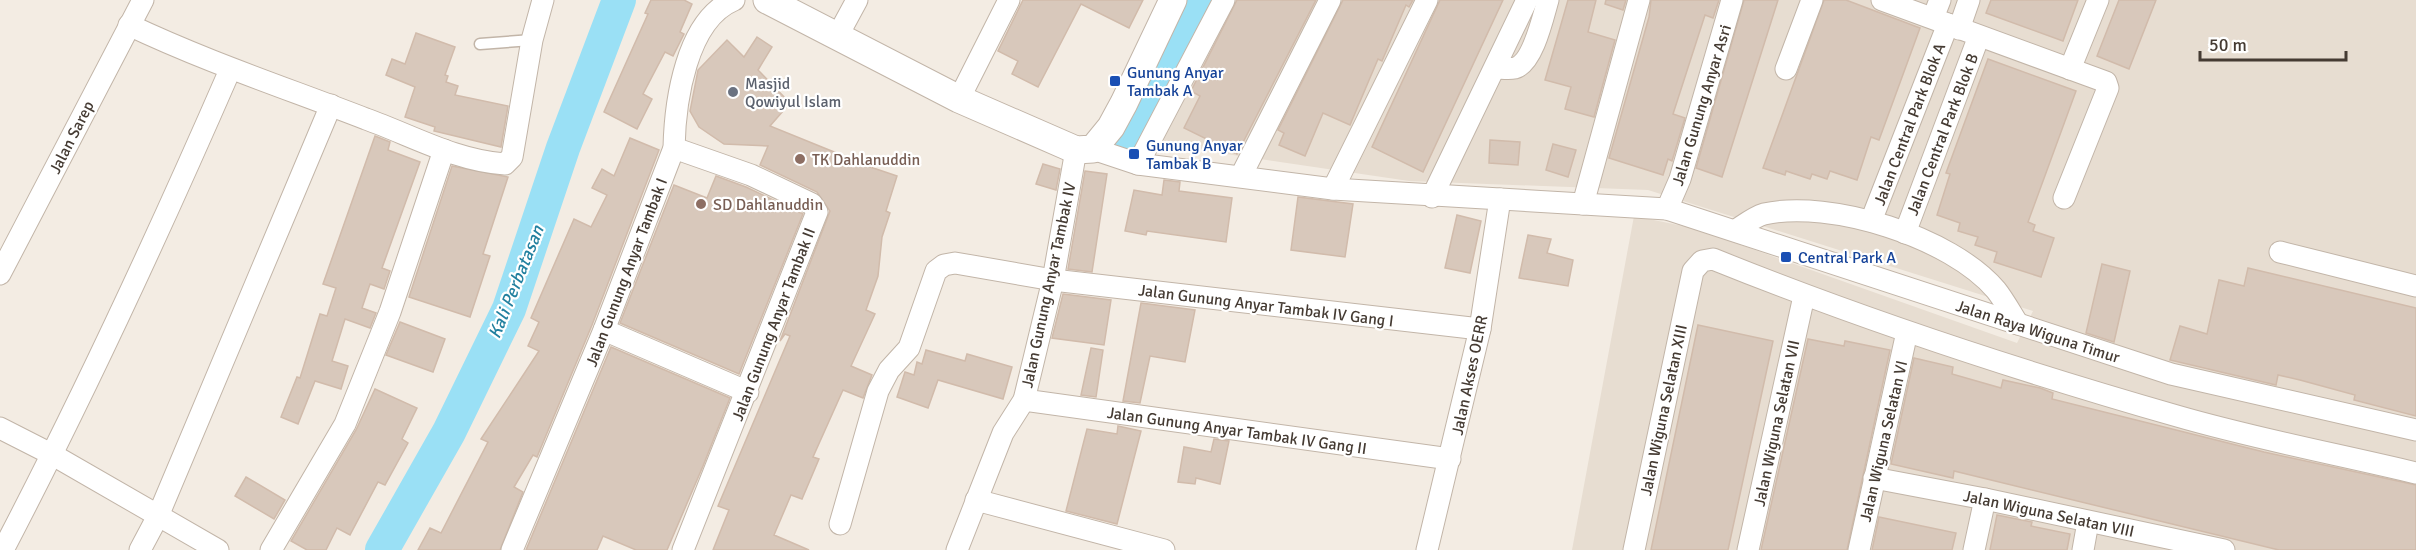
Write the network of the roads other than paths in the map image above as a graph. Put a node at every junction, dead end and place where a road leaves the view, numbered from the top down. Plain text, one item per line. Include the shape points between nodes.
1 (143, 0) edge
2 (543, 0) edge
3 (734, 0) edge
4 (767, 0) edge
5 (856, 0) edge
6 (1009, 0) edge
7 (1173, 0) edge
8 (1224, 0) edge
9 (1330, 0) edge
10 (1427, 0) edge
11 (1527, 0) edge
12 (1548, 0) edge
13 (1639, 0) edge
14 (1732, 0) edge
15 (1812, 0) edge
16 (1882, 0) edge
17 (1969, 0) edge
18 (2098, 0) edge
19 (1945, 18) edge
20 (129, 25) junction
21 (1979, 36) junction
22 (837, 37) junction
23 (532, 40) junction
24 (480, 44) dead end
25 (1495, 68) junction
26 (1786, 69) dead end
27 (2070, 69) junction
28 (230, 70) junction
29 (958, 99) junction
30 (331, 105) junction
31 (674, 148) junction
32 (1084, 149) junction
33 (444, 150) junction
34 (1138, 164) junction
35 (1241, 176) junction
36 (1333, 189) junction
37 (1432, 196) junction
38 (2064, 198) dead end
39 (1500, 199) junction
40 (1583, 204) junction
41 (1667, 208) junction
42 (1871, 221) junction
43 (1736, 230) junction
44 (1905, 233) junction
45 (2280, 252) dead end
46 (0, 274) edge
47 (1053, 280) junction
48 (2416, 286) edge
49 (1804, 296) junction
50 (2018, 324) junction
51 (1480, 329) junction
52 (604, 330) junction
53 (1907, 332) junction
54 (747, 392) junction
55 (1024, 400) junction
56 (0, 428) edge
57 (2416, 430) edge
58 (53, 455) junction
59 (1450, 459) junction
60 (2416, 473) edge
61 (1874, 478) junction
62 (1985, 499) junction
63 (976, 500) junction
64 (158, 516) junction
65 (2088, 522) junction
66 (840, 524) dead end
67 (2199, 548) edge
68 (3, 550) edge
69 (140, 550) edge
70 (218, 550) edge
71 (271, 550) edge
72 (512, 550) edge
73 (683, 550) edge
74 (957, 550) edge
75 (1164, 550) edge
76 (1427, 550) edge
77 (1634, 550) edge
78 (1748, 550) edge
79 (1859, 550) edge
80 (1974, 550) edge
81 (2083, 550) edge
82 (2224, 550) edge

1 - 20 street, Jalan Sarep
2 - 23 street
3 - 31 street, Jalan Gunung Anyar Tambak I via 706,22 692,46 675,118
4 - 22 street
5 - 22 street
6 - 29 street
7 - 32 street via 1111,127
8 - 34 street
9 - 35 street
10 - 36 street
11 - 25 street
12 - 25 street via 1527,58 1514,68
13 - 40 street
14 - 41 street, Jalan Gunung Anyar Asri via 1680,179
15 - 26 street
16 - 19 street, Jalan Central Park Blok A
17 - 19 street
18 - 27 street
19 - 21 street, Jalan Central Park Blok B
19 - 42 street, Jalan Central Park Blok A
20 - 28 street
20 - 46 street, Jalan Sarep
21 - 27 street, Jalan Central Park Blok B
21 - 44 street, Jalan Central Park Blok B
22 - 29 street
23 - 24 lane
23 - 33 street via 512,157 500,164
25 - 37 street
27 - 38 street, Jalan Central Park Blok B via 2106,82 2108,88
28 - 30 street
28 - 58 street via 144,266
29 - 32 street
30 - 33 street
30 - 64 street
31 - 52 street, Jalan Gunung Anyar Tambak I
31 - 54 street, Jalan Gunung Anyar Tambak II via 751,175 816,207
32 - 34 street, Jalan Raya Wiguna Timur
32 - 47 street, Jalan Gunung Anyar Tambak IV
33 - 71 street via 390,312 345,424
34 - 35 street, Jalan Raya Wiguna Timur
35 - 36 street, Jalan Raya Wiguna Timur
36 - 37 street, Jalan Raya Wiguna Timur
37 - 39 street, Jalan Raya Wiguna Timur
39 - 40 street, Jalan Raya Wiguna Timur
39 - 51 street, Jalan Akses OERR
40 - 41 street, Jalan Raya Wiguna Timur
41 - 43 street, Jalan Raya Wiguna Timur
42 - 43 street via 1830,212 1786,211 1761,215
42 - 44 street
43 - 50 street, Jalan Raya Wiguna Timur
44 - 50 street via 1965,264 1995,289
45 - 48 street
47 - 51 street, Jalan Gunung Anyar Tambak IV Gang I
47 - 55 street, Jalan Gunung Anyar Tambak IV
47 - 66 street, Jalan Gunung Anyar Tambak IV Gang I via 955,263 936,271 914,338 878,391
49 - 53 street
49 - 77 street, Jalan Wiguna Selatan XIII via 1713,259 1702,261 1693,271
49 - 78 street, Jalan Wiguna Selatan VII
50 - 57 street, Jalan Raya Wiguna Timur via 2171,374
51 - 59 street, Jalan Akses OERR
52 - 54 street
52 - 72 street, Jalan Gunung Anyar Tambak I
53 - 60 street via 2179,417
53 - 61 street, Jalan Wiguna Selatan VI
54 - 73 street, Jalan Gunung Anyar Tambak II
55 - 59 street, Jalan Gunung Anyar Tambak IV Gang II
55 - 63 street, Jalan Gunung Anyar Tambak IV via 1004,433
56 - 58 street
58 - 64 street
58 - 68 street
59 - 76 street, Jalan Akses OERR
61 - 62 street, Jalan Wiguna Selatan VIII
61 - 79 street, Jalan Wiguna Selatan VI
62 - 65 street, Jalan Wiguna Selatan VIII
62 - 80 street
63 - 74 street, Jalan Gunung Anyar Tambak IV
63 - 75 street
64 - 69 street
64 - 70 street
65 - 67 street, Jalan Wiguna Selatan VIII
65 - 81 street
67 - 82 street, Jalan Wiguna Selatan VIII

